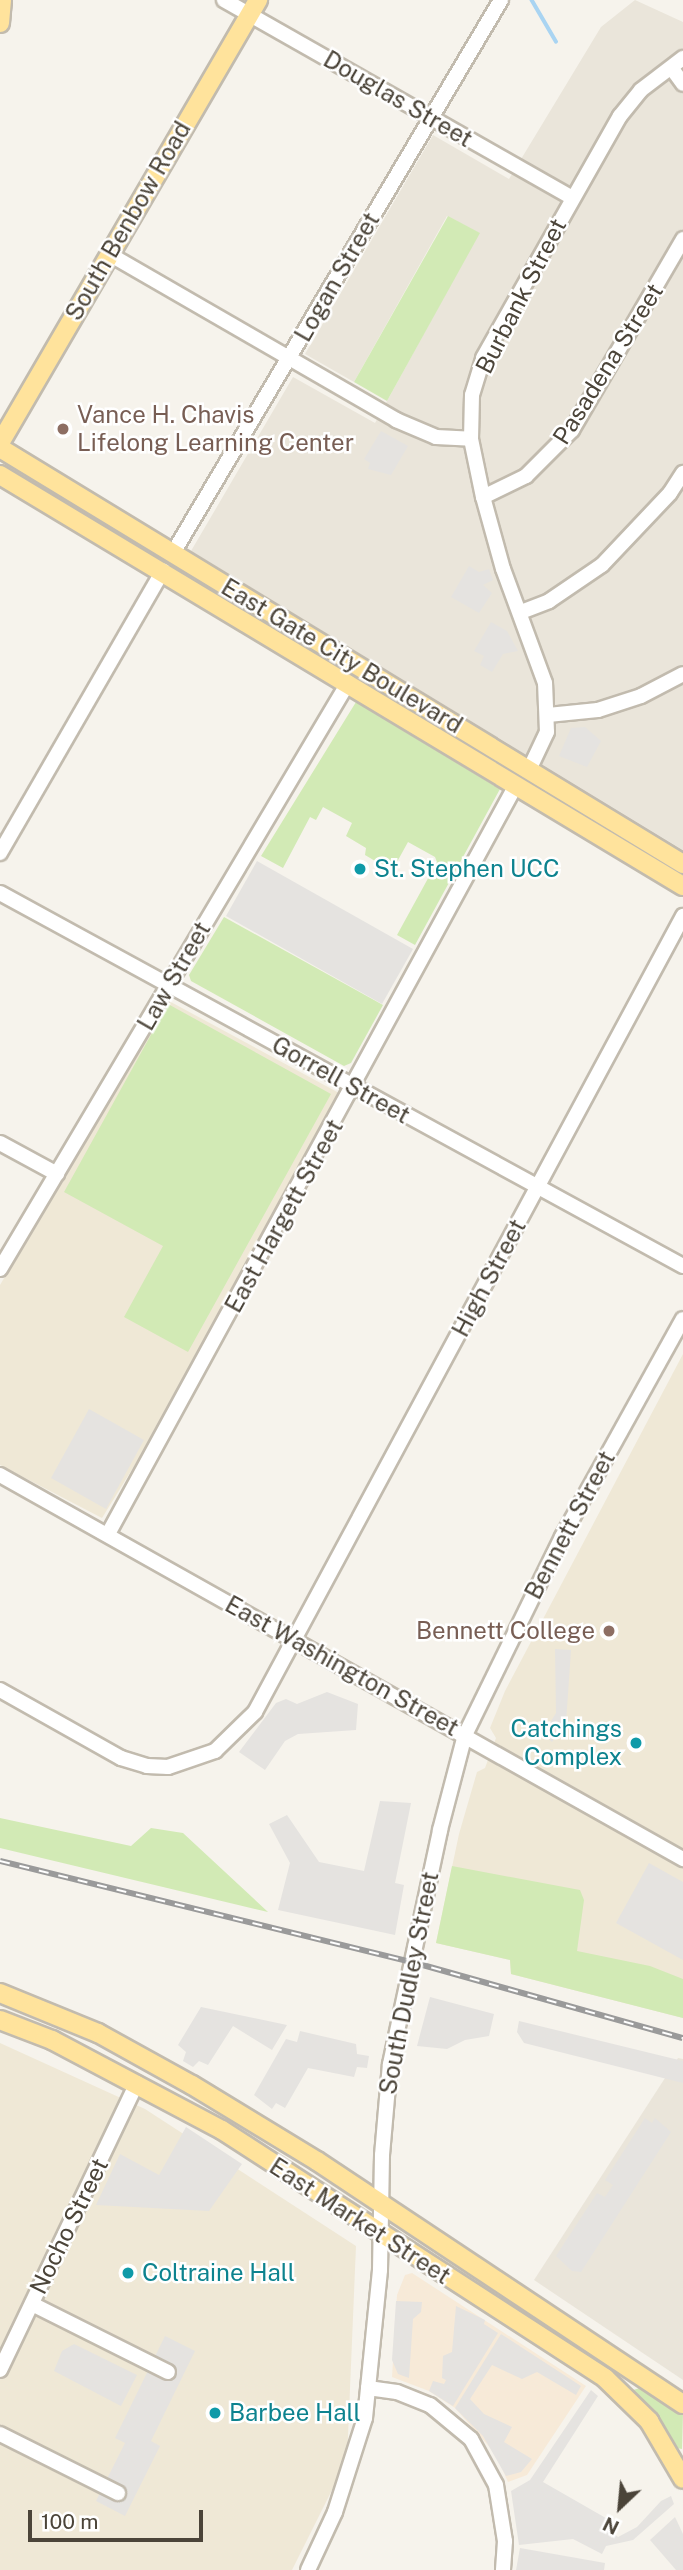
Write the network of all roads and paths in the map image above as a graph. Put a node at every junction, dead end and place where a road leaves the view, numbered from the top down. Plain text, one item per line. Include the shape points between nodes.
1 (2, 0) edge
2 (224, 0) edge
3 (501, 0) edge
4 (253, 7) edge
5 (0, 23) edge
6 (678, 64) edge
7 (683, 84) edge
8 (431, 118) junction
9 (573, 198) junction
10 (683, 239) edge
11 (109, 254) junction
12 (289, 359) junction
13 (471, 439) junction
14 (0, 445) edge
15 (683, 473) edge
16 (0, 475) edge
17 (483, 497) junction
18 (173, 553) junction
19 (163, 571) junction
20 (521, 612) junction
21 (683, 674) edge
22 (348, 682) junction
23 (548, 715) junction
24 (529, 770) junction
25 (516, 785) junction
26 (0, 853) edge
27 (683, 864) edge
28 (683, 886) edge
29 (0, 893) edge
30 (683, 916) edge
31 (169, 986) junction
32 (355, 1087) junction
33 (0, 1143) edge
34 (57, 1174) junction
35 (538, 1187) junction
36 (683, 1266) edge
37 (0, 1269) edge
38 (683, 1319) edge
39 (0, 1475) edge
40 (108, 1534) junction
41 (294, 1639) junction
42 (0, 1690) edge
43 (465, 1735) junction
44 (683, 1859) edge
45 (0, 1993) edge
46 (0, 2020) edge
47 (137, 2083) junction
48 (381, 2203) junction
49 (381, 2234) junction
50 (32, 2304) junction
51 (0, 2370) edge
52 (168, 2372) dead end
53 (642, 2377) junction
54 (605, 2378) junction
55 (368, 2388) junction
56 (683, 2404) edge
57 (0, 2434) edge
58 (682, 2472) edge
59 (118, 2493) dead end
60 (308, 2570) edge
61 (503, 2570) edge

1 - 5 main road
2 - 4 street, Douglas Street
3 - 8 street, Logan Street
4 - 8 street, Douglas Street
4 - 11 main road, South Benbow Road
6 - 7 street
6 - 9 street, Burbank Street via 641,90
8 - 9 street, Douglas Street
8 - 12 street, Logan Street
9 - 13 street, Burbank Street via 483,358 472,395
10 - 17 street, Pasadena Street via 572,430 526,477
11 - 12 street
11 - 14 main road, South Benbow Road
12 - 13 street via 419,432
12 - 18 street, Logan Street
13 - 17 street, Burbank Street
14 - 18 main road, East Gate City Boulevard
15 - 20 street via 663,502 602,565 549,601
16 - 19 main road, East Gate City Boulevard
17 - 20 street, Burbank Street
18 - 24 main road, East Gate City Boulevard
19 - 22 main road, East Gate City Boulevard
19 - 26 street
20 - 23 street, Burbank Street via 545,683
21 - 23 street via 641,696 598,710
22 - 25 main road, East Gate City Boulevard
22 - 31 street, Law Street
23 - 24 street, Burbank Street via 543,744
24 - 27 main road, East Gate City Boulevard
25 - 28 main road, East Gate City Boulevard
25 - 32 street, East Hargett Street
29 - 31 street, Gorrell Street
30 - 35 street, High Street
31 - 32 street, Gorrell Street
31 - 34 street, Law Street
32 - 35 street, Gorrell Street
32 - 40 street, East Hargett Street
33 - 34 street
34 - 37 street, Law Street
35 - 36 street, Gorrell Street
35 - 41 street, High Street
38 - 43 street, Bennett Street via 562,1537
39 - 40 street, East Washington Street
40 - 41 street, East Washington Street
41 - 42 street, High Street via 255,1712 215,1751 168,1767 121,1758
41 - 43 street, East Washington Street
43 - 44 street, East Washington Street
43 - 48 street, South Dudley Street via 390,2064
45 - 48 main road, East Market Street via 98,2033
46 - 47 main road, East Market Street via 52,2040
47 - 49 main road, East Market Street via 232,2136
47 - 50 street, Nocho Street
48 - 49 street, South Dudley Street
48 - 53 main road, East Market Street
49 - 54 main road, East Market Street
49 - 55 street, South Dudley Street
50 - 51 street, Nocho Street
50 - 52 street
53 - 54 main road via 631,2383
53 - 56 main road, East Market Street
54 - 58 main road, East Market Street via 649,2421
55 - 60 street, South Dudley Street via 356,2452
55 - 61 street via 397,2392 430,2406 471,2439 496,2486 505,2541
57 - 59 street

